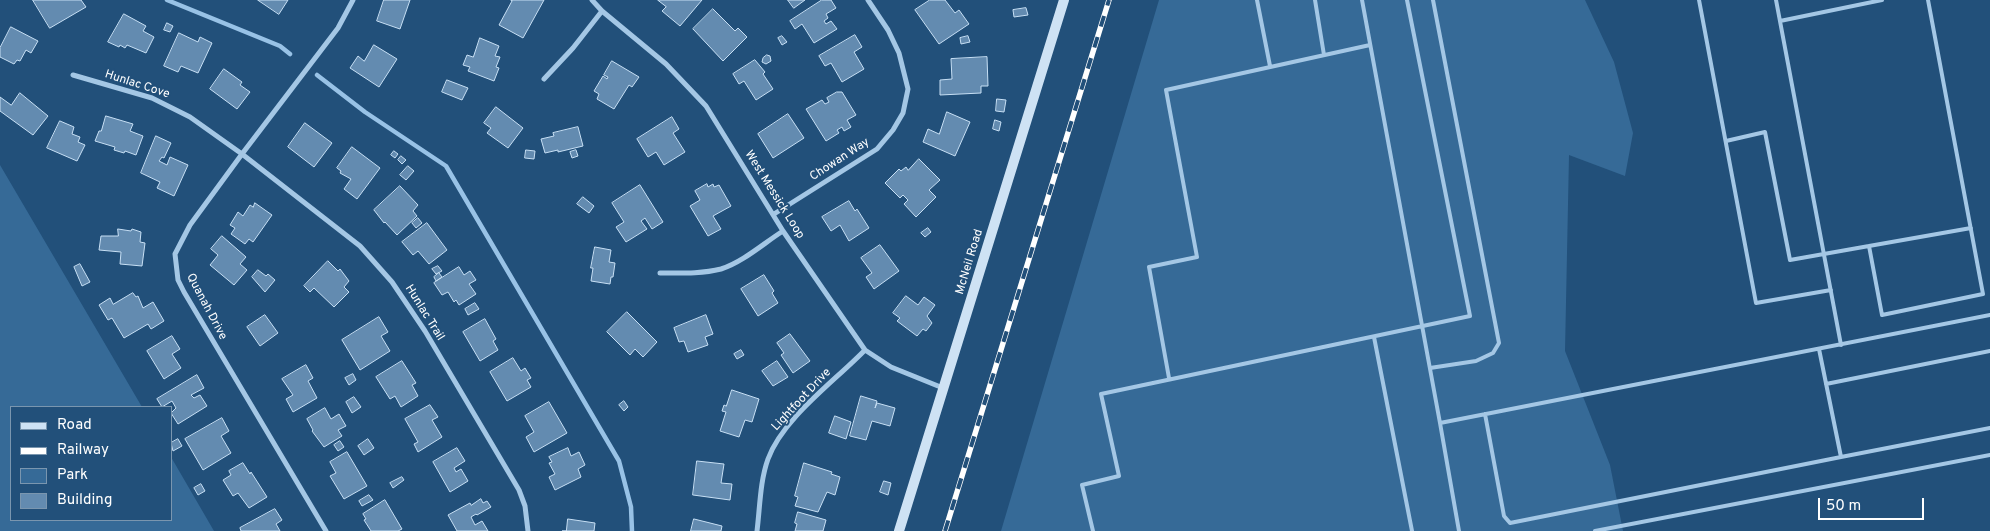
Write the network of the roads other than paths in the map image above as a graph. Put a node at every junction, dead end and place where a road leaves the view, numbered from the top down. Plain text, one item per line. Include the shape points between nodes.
1 (353, 0) edge
2 (592, 0) edge
3 (868, 0) edge
4 (1064, 0) edge
5 (1257, 0) edge
6 (1315, 0) edge
7 (1362, 0) edge
8 (1407, 0) edge
9 (1433, 0) edge
10 (1699, 0) edge
11 (1776, 0) edge
12 (1882, 0) edge
13 (1928, 0) edge
14 (602, 11) junction
15 (1780, 22) junction
16 (1370, 45) junction
17 (1324, 55) junction
18 (1270, 66) junction
19 (73, 75) dead end
20 (544, 79) dead end
21 (1726, 141) junction
22 (242, 154) junction
23 (774, 214) junction
24 (1971, 228) junction
25 (784, 230) junction
26 (1869, 246) junction
27 (1824, 255) junction
28 (660, 273) dead end
29 (1830, 290) junction
30 (1990, 315) edge
31 (1422, 327) junction
32 (1374, 336) junction
33 (1841, 345) junction
34 (1819, 349) junction
35 (864, 350) junction
36 (1990, 351) edge
37 (1430, 368) junction
38 (1170, 378) junction
39 (1826, 384) junction
40 (944, 388) junction
41 (1485, 414) junction
42 (1440, 423) junction
43 (1990, 428) edge
44 (1990, 455) edge
45 (1841, 457) junction
46 (326, 531) edge
47 (528, 531) edge
48 (757, 531) edge
49 (899, 531) edge
50 (1093, 531) edge
51 (1412, 531) edge
52 (1459, 531) edge
53 (1595, 531) edge

1 - 22 street, Quanah Drive via 338,28
2 - 14 street, West Messick Loop
3 - 23 street, Chowan Way via 899,53 908,89 903,113 876,149
4 - 40 main road, McNeil Road
5 - 18 lane
6 - 17 lane
7 - 16 lane
8 - 31 lane via 1470,316
9 - 37 lane via 1499,343 1493,353 1476,361
10 - 21 lane
11 - 15 lane
12 - 15 lane
13 - 24 lane
14 - 20 street
14 - 23 street, West Messick Loop via 666,64 706,106
15 - 27 lane
16 - 17 lane
16 - 31 lane
17 - 18 lane
18 - 38 lane via 1166,90 1197,257 1149,267
19 - 22 street, Hunlac Cove via 172,107
21 - 27 lane via 1765,132 1790,260
21 - 29 lane via 1756,303
22 - 46 street, Quanah Drive via 190,225 175,254 178,280
22 - 47 street, Hunlac Trail via 360,246 392,282 425,331 519,490
23 - 25 street, West Messick Loop
24 - 26 lane
24 - 26 lane via 1983,294 1882,314
25 - 28 street via 723,268 708,272
25 - 35 street, West Messick Loop
26 - 27 lane
27 - 29 lane
29 - 33 lane
30 - 33 lane
31 - 32 lane
31 - 37 lane
32 - 38 lane
32 - 51 lane
33 - 34 lane
34 - 39 lane
34 - 41 lane
35 - 40 street, West Messick Loop via 891,367
35 - 48 street, Lightfoot Drive via 785,429 773,447 763,476
36 - 39 lane
37 - 42 lane
38 - 50 lane via 1101,394 1119,476 1082,485
39 - 45 lane
40 - 49 main road, McNeil Road
41 - 42 lane
41 - 45 lane via 1504,516 1510,523
42 - 52 lane
43 - 45 lane
44 - 53 lane

